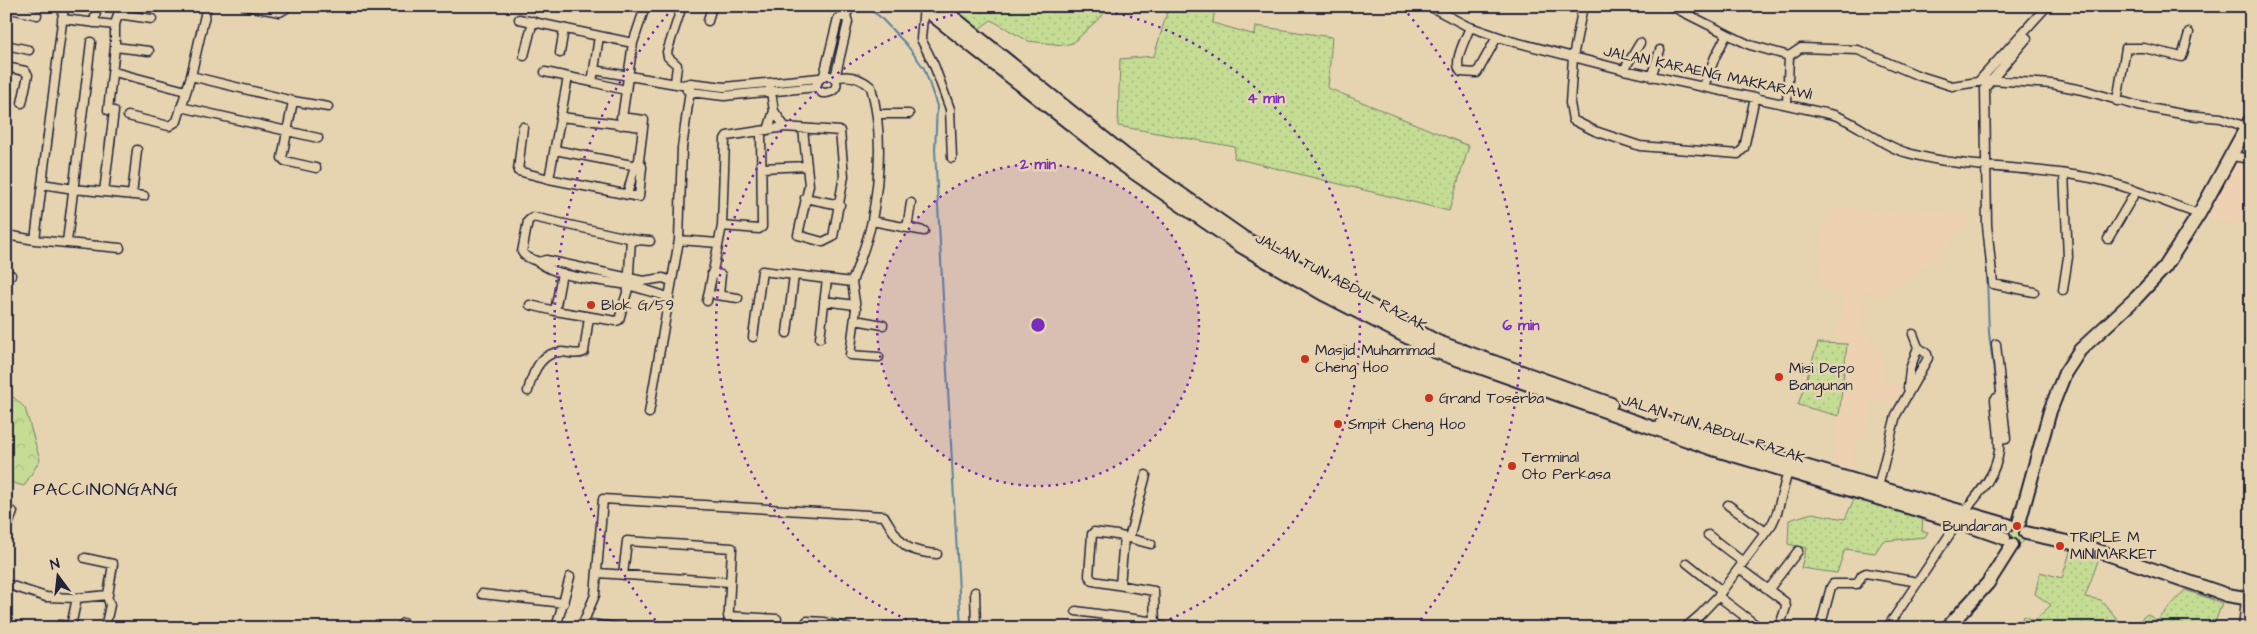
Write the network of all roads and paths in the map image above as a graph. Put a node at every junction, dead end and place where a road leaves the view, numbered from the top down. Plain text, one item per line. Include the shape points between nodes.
1 (64, 6) edge
2 (97, 6) edge
3 (244, 6) edge
4 (284, 6) edge
5 (634, 6) edge
6 (682, 6) edge
7 (712, 6) edge
8 (939, 6) edge
9 (1429, 6) edge
10 (1583, 6) edge
11 (1671, 6) edge
12 (2047, 6) edge
13 (207, 7) edge
14 (923, 7) edge
15 (6, 8) edge
16 (849, 10) edge
17 (37, 15) dead end
18 (62, 19) junction
19 (152, 19) dead end
20 (519, 19) dead end
21 (533, 21) junction
22 (708, 21) dead end
23 (94, 23) junction
24 (115, 25) junction
25 (1470, 27) junction
26 (564, 29) junction
27 (2189, 32) dead end
28 (1727, 34) junction
29 (599, 36) junction
30 (1497, 37) junction
31 (2028, 38) dead end
32 (91, 42) dead end
33 (633, 43) junction
34 (1640, 43) dead end
35 (832, 44) junction
36 (6, 45) edge
37 (841, 46) junction
38 (115, 47) junction
39 (29, 50) dead end
40 (1660, 50) dead end
41 (149, 51) dead end
42 (560, 53) dead end
43 (524, 56) dead end
44 (829, 56) junction
45 (1789, 56) junction
46 (1573, 57) junction
47 (838, 58) junction
48 (6, 67) edge
49 (594, 70) junction
50 (1624, 70) junction
51 (545, 72) dead end
52 (118, 74) dead end
53 (190, 76) junction
54 (821, 76) junction
55 (568, 77) junction
56 (628, 77) junction
57 (1651, 77) junction
58 (835, 78) junction
59 (1985, 80) junction
60 (592, 82) junction
61 (691, 83) junction
62 (678, 84) junction
63 (1704, 86) junction
64 (770, 87) junction
65 (817, 87) junction
66 (625, 90) junction
67 (186, 91) junction
68 (690, 92) junction
69 (1755, 97) junction
70 (293, 101) junction
71 (2117, 101) junction
72 (22, 103) dead end
73 (1787, 104) junction
74 (328, 107) dead end
75 (181, 108) junction
76 (774, 111) junction
77 (877, 114) junction
78 (909, 114) dead end
79 (128, 116) dead end
80 (561, 117) junction
81 (621, 121) junction
82 (2249, 123) edge
83 (522, 126) dead end
84 (785, 127) junction
85 (803, 129) junction
86 (286, 131) junction
87 (764, 131) junction
88 (318, 138) dead end
89 (137, 150) dead end
90 (555, 150) junction
91 (2232, 156) junction
92 (952, 158) dead end
93 (2251, 159) edge
94 (639, 164) junction
95 (1984, 165) junction
96 (807, 166) junction
97 (316, 168) dead end
98 (762, 168) junction
99 (2064, 174) junction
100 (549, 179) junction
101 (42, 184) junction
102 (74, 190) junction
103 (104, 192) junction
104 (2136, 192) junction
105 (132, 195) junction
106 (627, 195) junction
107 (144, 196) dead end
108 (805, 198) junction
109 (911, 204) dead end
110 (840, 205) junction
111 (2199, 214) junction
112 (872, 222) junction
113 (722, 226) junction
114 (907, 228) junction
115 (924, 231) dead end
116 (7, 235) edge
117 (631, 239) junction
118 (2108, 239) dead end
119 (35, 240) junction
120 (679, 240) junction
121 (650, 241) dead end
122 (66, 242) junction
123 (1242, 242) junction
124 (718, 243) junction
125 (6, 247) edge
126 (120, 248) dead end
127 (538, 262) junction
128 (562, 273) junction
129 (712, 273) junction
130 (794, 275) junction
131 (827, 279) junction
132 (671, 280) junction
133 (628, 282) junction
134 (852, 282) junction
135 (2063, 290) dead end
136 (2034, 292) dead end
137 (719, 295) junction
138 (668, 296) junction
139 (738, 298) dead end
140 (824, 301) junction
141 (530, 305) dead end
142 (856, 305) junction
143 (555, 311) junction
144 (589, 317) junction
145 (855, 320) junction
146 (883, 325) dead end
147 (788, 333) dead end
148 (1912, 334) dead end
149 (753, 337) dead end
150 (820, 338) dead end
151 (1996, 344) dead end
152 (1918, 347) junction
153 (879, 357) dead end
154 (528, 391) dead end
155 (1908, 391) junction
156 (649, 413) dead end
157 (1704, 441) junction
158 (1788, 471) junction
159 (1146, 475) dead end
160 (1872, 489) junction
161 (1728, 505) dead end
162 (13, 512) dead end
163 (1960, 518) junction
164 (2018, 527) junction
165 (6, 530) edge
166 (1766, 532) junction
167 (1708, 535) dead end
168 (1126, 538) junction
169 (2008, 542) junction
170 (1151, 544) dead end
171 (1798, 551) dead end
172 (937, 554) dead end
173 (85, 558) dead end
174 (1687, 563) dead end
175 (1741, 565) junction
176 (598, 573) junction
177 (623, 575) junction
178 (570, 577) dead end
179 (730, 582) junction
180 (1918, 582) junction
181 (6, 584) edge
182 (1120, 586) junction
183 (1769, 589) junction
184 (975, 592) dead end
185 (1720, 593) junction
186 (482, 594) dead end
187 (107, 596) junction
188 (77, 598) junction
189 (2248, 599) edge
190 (564, 603) junction
191 (1076, 611) dead end
192 (728, 616) junction
193 (1747, 618) junction
194 (777, 619) dead end
195 (582, 625) edge
196 (1156, 625) edge
197 (843, 627) edge
198 (58, 628) edge
199 (105, 628) edge
200 (556, 628) edge
201 (622, 628) edge
202 (728, 628) edge
203 (802, 628) edge
204 (976, 628) edge
205 (1167, 628) edge
206 (1685, 628) edge
207 (1739, 628) edge
208 (1760, 628) edge
209 (1780, 628) edge
210 (1820, 628) edge
211 (1888, 628) edge
212 (1947, 628) edge
213 (2243, 628) edge

1 - 18 street
2 - 23 street
3 - 4 street via 280,12
5 - 33 street via 643,13
6 - 62 street via 667,52 677,65
7 - 22 street
8 - 123 main road, JALAN TUN ABDUL RAZAK via 1124,155
9 - 25 street, JALAN KARAENG MAKKARAWI
10 - 46 street
11 - 28 street
12 - 59 street
13 - 53 street
14 - 92 street via 922,39 950,109
14 - 123 main road, JALAN TUN ABDUL RAZAK via 1120,163
15 - 17 street
16 - 35 street via 838,18
16 - 37 street
18 - 23 street
18 - 101 street
19 - 24 street via 136,12 118,15
20 - 21 street
21 - 26 street
21 - 43 street
23 - 24 street
24 - 38 street
25 - 30 street, JALAN KARAENG MAKKARAWI
25 - 30 street via 1458,62 1460,72 1477,74
26 - 29 street
26 - 42 street
27 - 71 street via 2182,57 2144,48 2126,48
28 - 45 street via 1750,46
28 - 63 street
29 - 33 street
29 - 49 street
30 - 46 street, JALAN KARAENG MAKKARAWI
31 - 59 street
32 - 102 street
33 - 56 street
34 - 50 street
35 - 37 street
35 - 44 street
36 - 39 street
37 - 47 street
38 - 41 street
38 - 103 street via 108,110 114,111
40 - 57 street
44 - 47 street
44 - 54 street
45 - 59 street via 1801,48 1858,50 1945,84 1958,86
45 - 73 street
46 - 50 street, JALAN KARAENG MAKKARAWI
46 - 69 street via 1570,103 1573,120 1640,146 1740,153 1744,148
47 - 58 street
48 - 72 street via 28,74
49 - 56 street
49 - 60 street
50 - 57 street, JALAN KARAENG MAKKARAWI
51 - 55 street
52 - 67 street
53 - 67 street
53 - 70 street
54 - 58 street
54 - 64 street
54 - 65 street
55 - 60 street
55 - 80 street
56 - 62 street
56 - 66 street
57 - 63 street, JALAN KARAENG MAKKARAWI
58 - 65 street via 837,84 830,93 822,93
58 - 77 street via 856,77 871,87
59 - 71 street via 2065,86
59 - 95 street
60 - 66 street
61 - 62 street
61 - 64 street
61 - 68 street
62 - 68 street
63 - 69 street, JALAN KARAENG MAKKARAWI
64 - 65 street
64 - 68 street via 724,96
64 - 76 street
66 - 81 street
67 - 75 street
68 - 120 street via 682,148
69 - 73 street, JALAN KARAENG MAKKARAWI
70 - 74 street
70 - 86 street
71 - 82 street
73 - 95 street, JALAN KARAENG MAKKARAWI via 1847,119 1901,151 1944,162
75 - 79 street via 175,123 169,126
75 - 86 street
76 - 84 street
76 - 87 street
77 - 78 street
77 - 112 street via 878,169
80 - 81 street
80 - 90 street
81 - 94 street via 643,123
82 - 91 main road
83 - 100 street via 518,171
84 - 85 street
84 - 87 street
85 - 96 street
85 - 110 street via 840,130 844,168
86 - 88 street
86 - 97 street via 283,159
87 - 98 street
87 - 113 street via 732,135 725,139
89 - 105 street
90 - 94 street
90 - 100 street
91 - 93 street
91 - 111 main road
94 - 106 street
94 - 106 street via 640,196
95 - 99 street, JALAN KARAENG MAKKARAWI
95 - 136 street via 1993,284
96 - 98 street
96 - 108 street via 809,185
98 - 113 street via 761,229
99 - 104 street, JALAN KARAENG MAKKARAWI
99 - 135 street via 2068,257
100 - 106 street
101 - 102 street
101 - 119 street
102 - 103 street
102 - 122 street
103 - 105 street
104 - 111 street, JALAN KARAENG MAKKARAWI
104 - 118 street
105 - 107 street
108 - 110 street
108 - 110 street via 798,235 820,242 832,237
109 - 114 street
111 - 164 main road via 2158,277 2072,360 2054,398
112 - 114 street
112 - 134 street
113 - 124 street
114 - 115 street
116 - 119 street
116 - 125 street
117 - 121 street
117 - 127 street via 533,217 528,221 522,252 525,257
117 - 133 street
119 - 122 street
120 - 124 street
120 - 132 street
122 - 126 street
123 - 157 main road, JALAN TUN ABDUL RAZAK via 1325,295 1434,350
124 - 129 street
127 - 128 street
127 - 133 street via 546,260
128 - 133 street
128 - 143 street
129 - 137 street via 721,275
129 - 137 street via 708,297
130 - 131 street
130 - 147 street
130 - 149 street via 762,270
131 - 134 street
131 - 140 street
132 - 133 street
132 - 138 street
133 - 138 street
133 - 144 street via 619,320
134 - 142 street
137 - 139 street
138 - 156 street
140 - 142 street
140 - 150 street
141 - 143 street
142 - 145 street
143 - 144 street
144 - 154 street via 584,352 578,355 560,352 541,361 533,373
145 - 146 street
145 - 153 street via 850,355
148 - 152 street
151 - 163 street via 2002,439 1994,470
152 - 155 street via 1910,370
152 - 155 street via 1928,358
155 - 160 street via 1896,415
157 - 158 main road, JALAN TUN ABDUL RAZAK
157 - 160 main road, JALAN TUN ABDUL RAZAK
158 - 160 main road, JALAN TUN ABDUL RAZAK
158 - 166 street via 1777,513
159 - 168 street
160 - 163 main road, JALAN TUN ABDUL RAZAK
161 - 166 street
162 - 165 street
163 - 164 main road, JALAN TUN ABDUL RAZAK
163 - 169 main road, JALAN TUN ABDUL RAZAK
163 - 180 street
164 - 169 main road via 2004,532
164 - 169 main road via 2022,543
164 - 189 main road, JALAN TUN ABDUL RAZAK via 2081,545 2212,591
166 - 175 street
167 - 175 street
168 - 170 street
168 - 182 street
168 - 182 street via 1093,532 1091,580
169 - 212 main road via 1988,583
171 - 183 street
172 - 176 street via 914,552 899,540 884,516 603,499
173 - 187 street via 113,564
174 - 185 street
175 - 183 street
175 - 185 street
176 - 177 street
176 - 195 street via 595,595
177 - 179 street
177 - 179 street via 627,541 732,548
178 - 190 street
179 - 192 street
180 - 210 street via 1866,574 1857,584 1834,584
180 - 211 street
181 - 188 street via 46,597
182 - 196 street via 1154,591
183 - 209 street via 1786,604
184 - 204 street
185 - 193 street
185 - 206 street
186 - 190 street
187 - 188 street
187 - 199 street via 110,605
188 - 198 street via 70,626 60,625
189 - 213 street
190 - 200 street
191 - 196 street
192 - 194 street
192 - 202 street
193 - 207 street
193 - 208 street
195 - 201 street
196 - 205 street
197 - 203 street via 807,622

